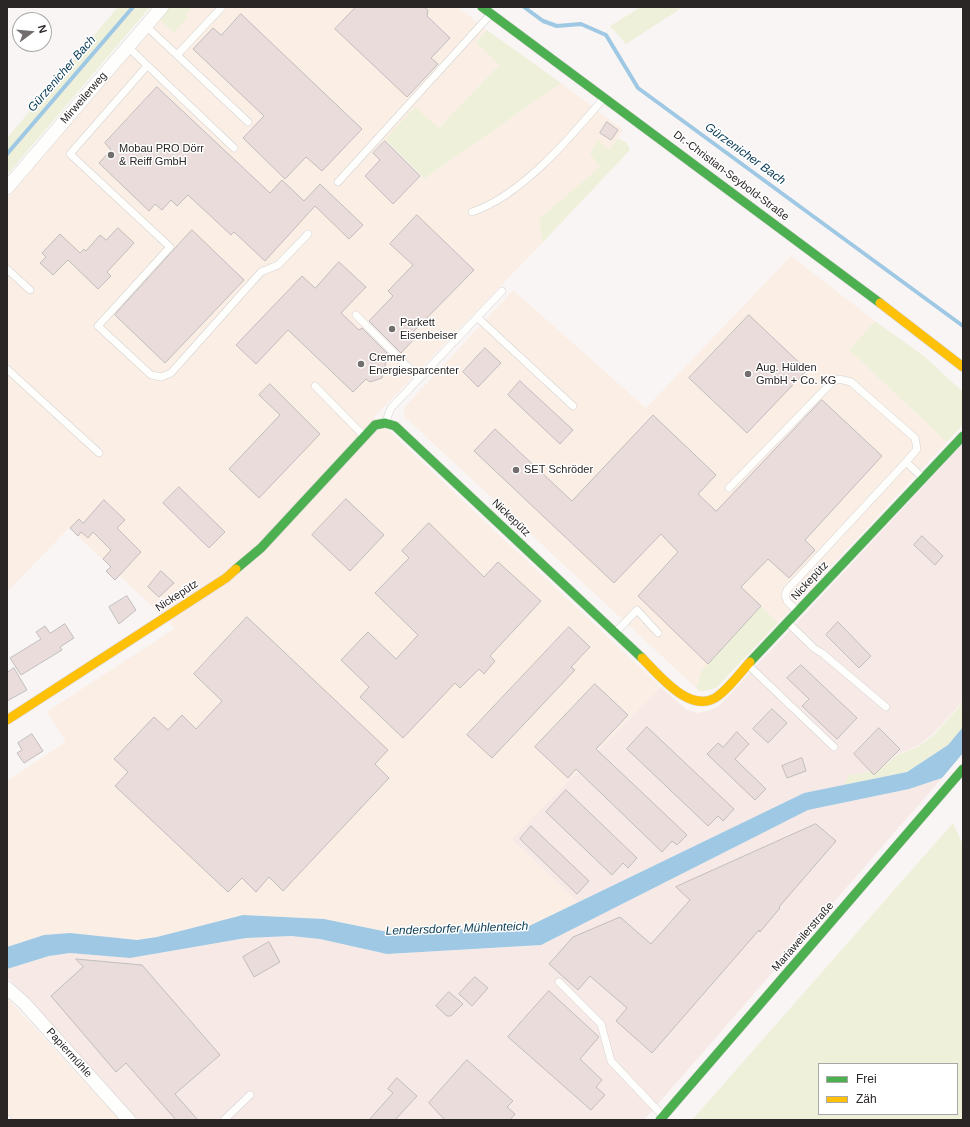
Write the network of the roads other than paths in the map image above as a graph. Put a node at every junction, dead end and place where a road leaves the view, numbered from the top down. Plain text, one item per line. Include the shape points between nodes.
1 (162, 7) edge
2 (222, 7) edge
3 (482, 7) edge
4 (491, 14) junction
5 (146, 26) junction
6 (128, 47) junction
7 (177, 55) junction
8 (147, 66) junction
9 (604, 97) junction
10 (248, 122) dead end
11 (234, 148) dead end
12 (338, 182) dead end
13 (7, 188) edge
14 (472, 212) dead end
15 (308, 234) dead end
16 (7, 269) edge
17 (30, 290) dead end
18 (502, 291) dead end
19 (356, 315) dead end
20 (477, 317) junction
21 (963, 367) edge
22 (7, 369) edge
23 (419, 378) junction
24 (316, 386) dead end
25 (573, 406) dead end
26 (385, 423) junction
27 (365, 436) junction
28 (963, 436) edge
29 (99, 453) dead end
30 (906, 462) junction
31 (923, 478) junction
32 (729, 488) dead end
33 (798, 612) junction
34 (788, 623) junction
35 (615, 633) junction
36 (658, 633) dead end
37 (748, 665) junction
38 (886, 707) dead end
39 (7, 720) edge
40 (834, 747) dead end
41 (963, 769) edge
42 (559, 982) dead end
43 (7, 988) edge
44 (250, 1095) dead end
45 (662, 1118) edge
46 (129, 1120) edge
47 (224, 1120) edge

1 - 5 street, Mirweilerweg
2 - 7 lane
3 - 4 street, Dr.-Christian-Seybold-Straße
4 - 9 street, Dr.-Christian-Seybold-Straße
4 - 12 lane
5 - 6 street, Mirweilerweg
5 - 7 lane
6 - 8 lane
6 - 13 street, Mirweilerweg
7 - 10 lane
8 - 11 lane
8 - 15 lane via 70,154 170,247 98,326 151,375 162,377 171,373 261,272 278,265
9 - 14 lane via 580,126 524,181 488,207
9 - 21 street, Dr.-Christian-Seybold-Straße via 887,307
16 - 17 lane
18 - 20 lane
19 - 23 lane
20 - 23 lane
20 - 25 lane
22 - 29 lane
23 - 26 lane via 391,408
24 - 27 lane
26 - 27 street, Nickepütz via 375,425
26 - 35 street, Nickepütz via 395,426
27 - 39 street, Nickepütz via 261,548 226,578
28 - 31 street, Nickepütz
30 - 31 lane
30 - 32 lane via 917,449 915,438 851,382 840,379 832,382
30 - 33 lane via 787,590 787,601
31 - 33 street, Nickepütz
33 - 34 street, Nickepütz
34 - 37 street, Nickepütz
34 - 38 lane via 815,649
35 - 36 lane via 637,610
35 - 37 street, Nickepütz via 689,700 701,702 718,696
37 - 40 lane
41 - 45 street, Mariaweilerstraße
42 - 45 lane via 601,1024 611,1062
43 - 46 street, Papiermühle via 24,1003
44 - 47 lane

